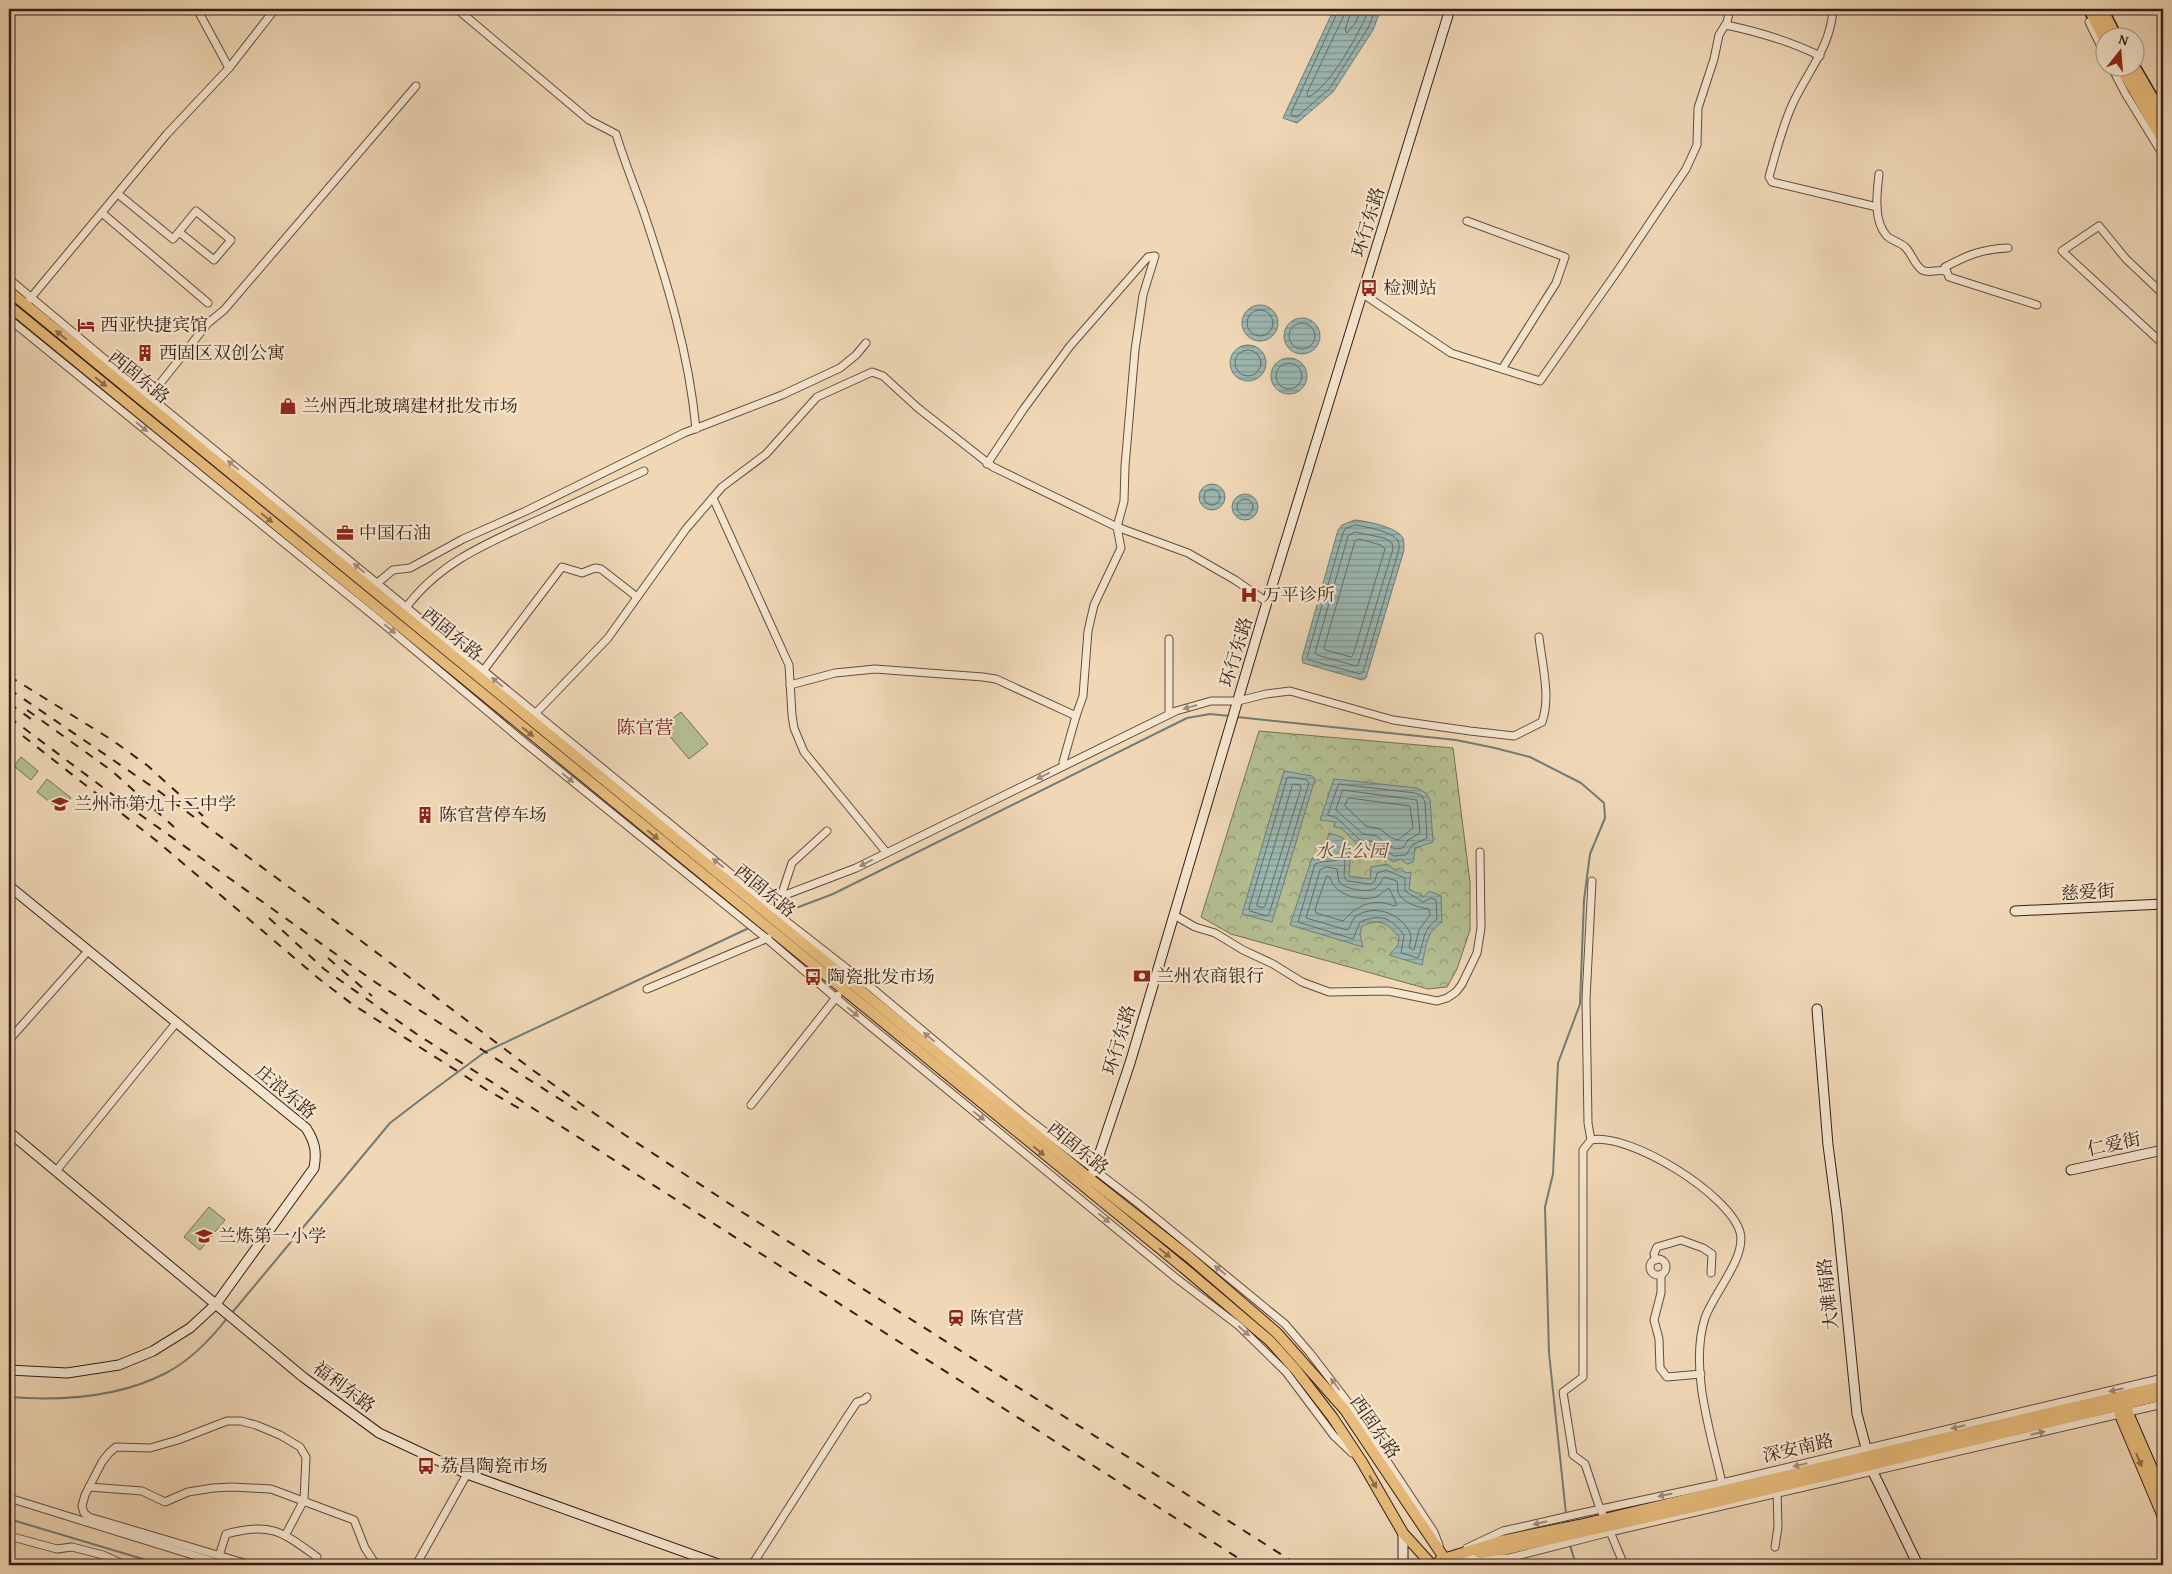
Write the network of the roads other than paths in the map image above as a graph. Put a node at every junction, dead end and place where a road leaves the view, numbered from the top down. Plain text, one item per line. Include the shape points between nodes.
1 (197, 9) edge
2 (276, 9) edge
3 (458, 9) edge
4 (1450, 9) edge
5 (1730, 9) edge
6 (1833, 9) edge
7 (2090, 9) edge
8 (2101, 9) edge
9 (2089, 22) dead end
10 (1726, 25) junction
11 (2100, 28) edge
12 (2111, 28) edge
13 (2094, 32) edge
14 (1820, 56) junction
15 (229, 68) junction
16 (2117, 78) edge
17 (2128, 78) edge
18 (2140, 78) edge
19 (416, 86) dead end
20 (2163, 118) edge
21 (2163, 138) edge
22 (2163, 155) edge
23 (1879, 174) dead end
24 (118, 194) junction
25 (1878, 207) junction
26 (102, 213) junction
27 (1467, 221) dead end
28 (179, 232) junction
29 (2008, 248) dead end
30 (1945, 271) junction
31 (9, 279) edge
32 (1363, 294) junction
33 (2163, 294) edge
34 (10, 300) edge
35 (28, 301) junction
36 (208, 303) dead end
37 (2037, 305) dead end
38 (9, 319) edge
39 (866, 342) dead end
40 (2163, 344) edge
41 (1502, 369) junction
42 (147, 400) junction
43 (696, 429) junction
44 (987, 464) junction
45 (644, 471) dead end
46 (713, 498) junction
47 (1117, 527) junction
48 (374, 586) junction
49 (637, 597) junction
50 (1267, 602) junction
51 (404, 610) junction
52 (1539, 637) dead end
53 (1169, 640) dead end
54 (483, 671) junction
55 (790, 685) junction
56 (1237, 703) junction
57 (1169, 714) junction
58 (532, 716) junction
59 (1076, 716) junction
60 (1063, 762) dead end
61 (827, 831) dead end
62 (886, 852) junction
63 (1480, 852) dead end
64 (1592, 881) dead end
65 (9, 886) edge
66 (781, 896) junction
67 (2163, 904) edge
68 (762, 906) junction
69 (2015, 911) dead end
70 (746, 915) junction
71 (1174, 915) junction
72 (785, 926) junction
73 (769, 935) junction
74 (88, 951) junction
75 (849, 981) junction
76 (647, 989) dead end
77 (839, 994) junction
78 (1817, 1009) dead end
79 (176, 1023) junction
80 (9, 1040) edge
81 (926, 1043) junction
82 (918, 1052) junction
83 (751, 1105) dead end
84 (9, 1132) edge
85 (1591, 1140) junction
86 (2163, 1150) edge
87 (2071, 1170) dead end
88 (56, 1171) junction
89 (1092, 1174) junction
90 (1080, 1192) junction
91 (1711, 1273) dead end
92 (218, 1305) junction
93 (9, 1370) edge
94 (1701, 1374) junction
95 (2163, 1378) edge
96 (2163, 1386) edge
97 (2163, 1395) edge
98 (867, 1396) dead end
99 (2163, 1404) edge
100 (2122, 1405) junction
101 (1869, 1460) junction
102 (468, 1474) junction
103 (1722, 1483) junction
104 (90, 1487) junction
105 (1777, 1490) junction
106 (2163, 1494) edge
107 (9, 1498) edge
108 (304, 1500) junction
109 (2163, 1517) edge
110 (1607, 1521) junction
111 (1580, 1528) junction
112 (1403, 1533) junction
113 (286, 1534) junction
114 (9, 1536) edge
115 (1506, 1544) junction
116 (1775, 1546) dead end
117 (220, 1556) junction
118 (317, 1557) dead end
119 (1446, 1562) edge
120 (125, 1565) edge
121 (226, 1565) edge
122 (251, 1565) edge
123 (376, 1565) edge
124 (416, 1565) edge
125 (721, 1565) edge
126 (752, 1565) edge
127 (1404, 1565) edge
128 (1431, 1565) edge
129 (1624, 1565) edge
130 (1918, 1565) edge

1 - 15 street
2 - 15 street
3 - 43 street via 589,120 616,134 682,340
4 - 32 street, 环行东路
5 - 10 street
6 - 14 street via 1832,22
7 - 11 highway
8 - 12 highway
9 - 13 street
10 - 14 street via 1788,42
10 - 41 street via 1719,35 1698,108 1697,145 1686,168 1540,381
14 - 25 street via 1793,103 1769,177 1772,182
15 - 24 street via 167,134
16 - 22 street
17 - 21 highway
18 - 20 highway
19 - 42 street via 224,310 208,322
23 - 25 street
24 - 26 street
24 - 28 street via 173,239
25 - 30 street via 1886,236 1906,247 1922,270
26 - 35 street
26 - 36 street
27 - 41 street via 1565,257 1556,283
28 - 28 street via 196,211 231,240 214,260
29 - 30 street via 1974,252 1945,268
30 - 37 street via 1948,277
31 - 35 street
32 - 41 street via 1451,352
32 - 50 street, 环行东路
33 - 40 street via 2126,259 2099,226 2062,251
34 - 35 main road, 西固东路
34 -> 70 main road, 西固东路
42 -> 35 main road, 西固东路
38 -> 70 street via 380,620 532,748
39 - 43 street via 840,368
48 -> 42 main road, 西固东路
43 - 48 street via 463,539 410,568 393,570
44 - 46 street via 883,376 872,372 818,397 766,454 722,487
44 - 47 street
44 - 47 street via 1070,346 1148,257 1155,256 1143,295 1135,350 1124,501
45 - 51 street via 475,550 444,568 422,587
46 - 49 street
46 - 55 street via 789,665
47 - 50 street via 1188,553
47 - 59 street via 1121,548 1094,605 1088,631 1083,696
48 - 51 main road, 西固东路
49 - 54 street via 601,569 582,573 562,567
49 - 58 street via 608,638
50 - 56 street, 环行东路
51 - 54 street
51 - 58 main road, 西固东路
52 - 56 street via 1546,712 1542,722 1514,736 1393,720 1290,691
53 - 57 street
58 -> 54 street
55 - 59 street via 835,673 875,669 983,677 996,679
55 - 62 street via 794,728 804,752
56 -> 57 street via 1211,701
56 - 71 street, 环行东路
57 -> 62 street
68 -> 58 main road, 西固东路
59 - 60 street
61 - 66 street via 792,863
62 -> 66 street via 856,868
63 - 71 street via 1481,928 1477,953 1456,992 1437,1001 1388,991 1329,992 1302,982 1216,933 1195,927
64 - 85 street via 1586,999
65 - 74 street, 庄浪东路
66 - 68 street
67 - 69 street, 慈爱街
68 - 70 street
68 - 72 main road, 西固东路
70 - 73 main road, 西固东路
71 - 89 street, 环行东路 via 1130,1063
72 - 73 street
72 - 75 main road, 西固东路
89 -> 72 street via 873,989
73 - 76 street
73 - 77 main road, 西固东路
74 - 79 street, 庄浪东路
74 - 80 street
75 - 77 street
75 - 81 main road, 西固东路
77 - 82 main road, 西固东路
77 - 83 street
77 -> 90 street
78 - 101 street, 大滩南路 via 1857,1414
79 - 88 street
79 - 92 street, 庄浪东路 via 306,1128 314,1139 314,1168
81 - 82 main road
81 - 89 main road, 西固东路
82 -> 90 main road, 西固东路
84 - 88 street, 福利东路
85 - 94 street via 1651,1154 1678,1169 1717,1200 1740,1232 1738,1256 1705,1318
85 - 110 street via 1583,1150 1583,1377 1563,1392 1573,1455 1585,1464
86 - 87 street, 仁爱街
88 - 92 street, 福利东路
89 - 90 street, 环行东路
119 -> 89 main road, 西固东路 via 1345,1410 1278,1333
90 -> 112 main road, 西固东路 via 1185,1269 1270,1341 1333,1418
91 - 94 street via 1712,1254 1681,1240 1657,1247 1654,1254 1656,1260 1666,1265 1661,1274 1661,1293 1654,1320 1659,1339 1660,1368 1667,1377
92 - 93 street, 庄浪东路 via 190,1328 153,1351 119,1365 67,1374
92 - 102 street, 福利东路 via 303,1377 379,1433
94 - 103 street via 1701,1389
95 -> 101 street, 深安南路
96 - 100 main road, 深安南路
97 - 100 main road, 深安南路
98 - 126 street via 857,1402
99 - 100 street, 深安南路
100 - 101 main road, 深安南路
100 - 106 main road
100 -> 109 main road
101 -> 103 street, 深安南路
101 - 105 main road, 深安南路
101 - 110 main road, 深安南路
101 - 130 street, 大滩南路
102 - 124 street
102 - 125 street, 福利东路
103 -> 110 street, 深安南路
104 - 108 street via 142,1491 164,1502 188,1492 232,1487 271,1489
104 - 108 street via 105,1457 116,1447 150,1448 227,1421 241,1421 280,1435 300,1447 306,1457
104 - 117 street via 82,1506 89,1517
105 - 110 main road, 深安南路
105 - 116 street
107 - 121 street
108 - 113 street
108 - 123 street via 354,1520
110 - 111 main road, 深安南路
110 - 111 street, 深安南路
110 - 129 street
111 - 115 main road, 深安南路
111 -> 115 street, 深安南路, bridge
112 - 127 street
112 - 128 main road, 西固东路
113 - 117 street via 263,1528 226,1534
113 - 118 street
114 - 120 street via 57,1549 72,1547
115 - 119 main road, 深安南路
115 - 119 street, 深安南路
117 - 122 street
119 - 128 main road

